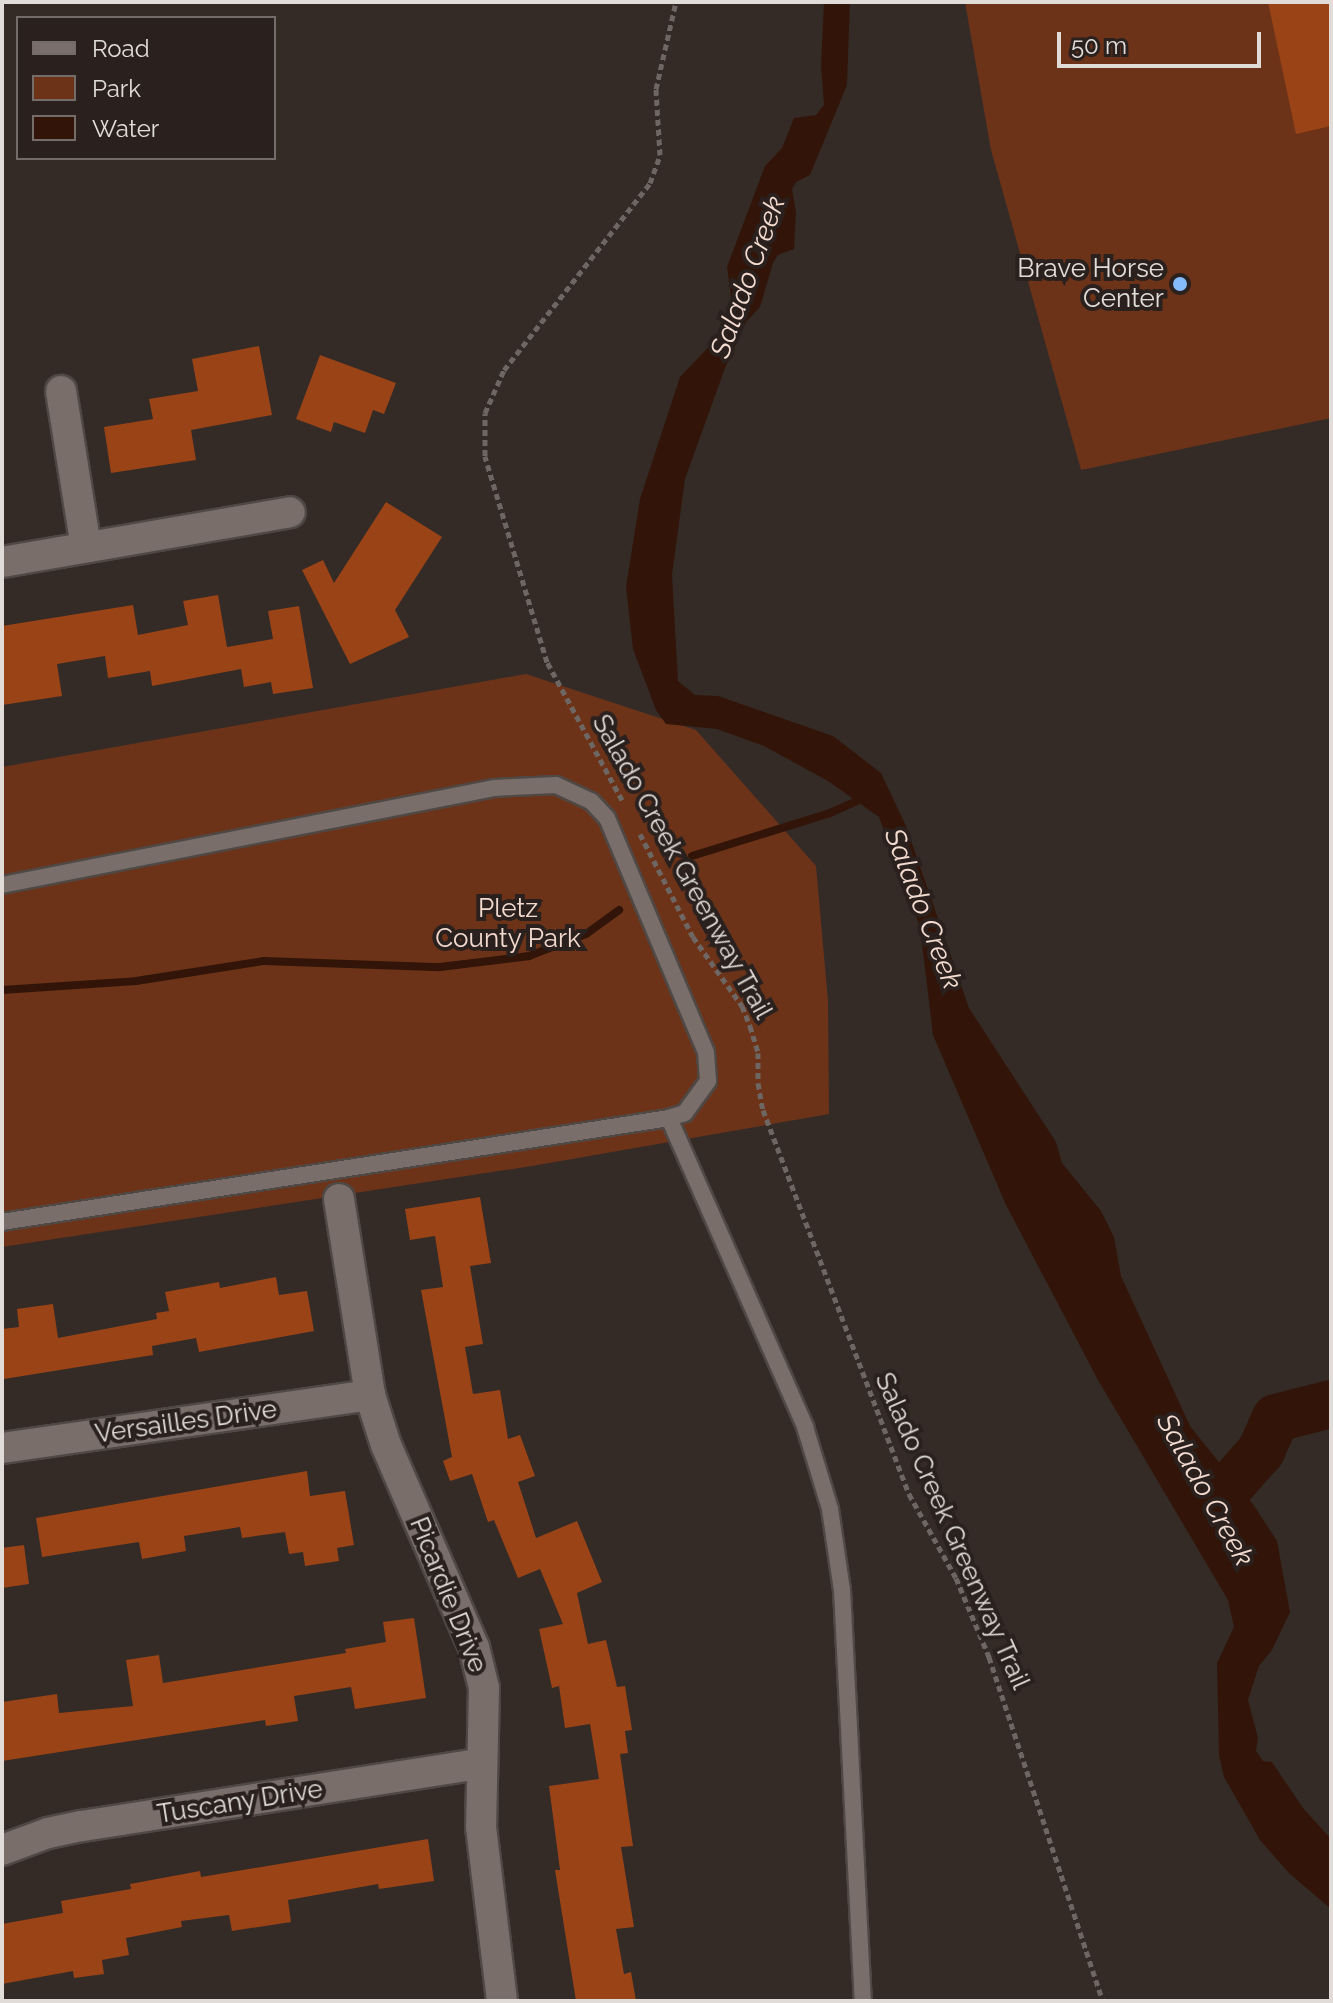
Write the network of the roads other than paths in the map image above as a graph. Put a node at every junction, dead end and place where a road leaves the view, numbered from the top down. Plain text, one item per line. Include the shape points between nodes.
1 (61, 391) dead end
2 (290, 512) dead end
3 (86, 547) junction
4 (2, 562) edge
5 (2, 885) edge
6 (669, 1118) junction
7 (339, 1199) dead end
8 (2, 1222) edge
9 (370, 1395) junction
10 (2, 1448) edge
11 (480, 1764) junction
12 (2, 1850) edge
13 (502, 2001) edge
14 (863, 2001) edge

1 - 3 street
2 - 3 street
3 - 4 street
5 - 6 lane via 494,788 556,785 591,801 607,818 706,1052 708,1081 685,1113
6 - 8 lane
6 - 14 lane via 805,1427 830,1509 842,1590
7 - 9 street, Picardie Drive
9 - 10 street, Versailles Drive
9 - 11 street, Picardie Drive via 386,1445 474,1647 484,1688
11 - 12 street, Tuscany Drive via 82,1826
11 - 13 street, Picardie Drive via 481,1827

